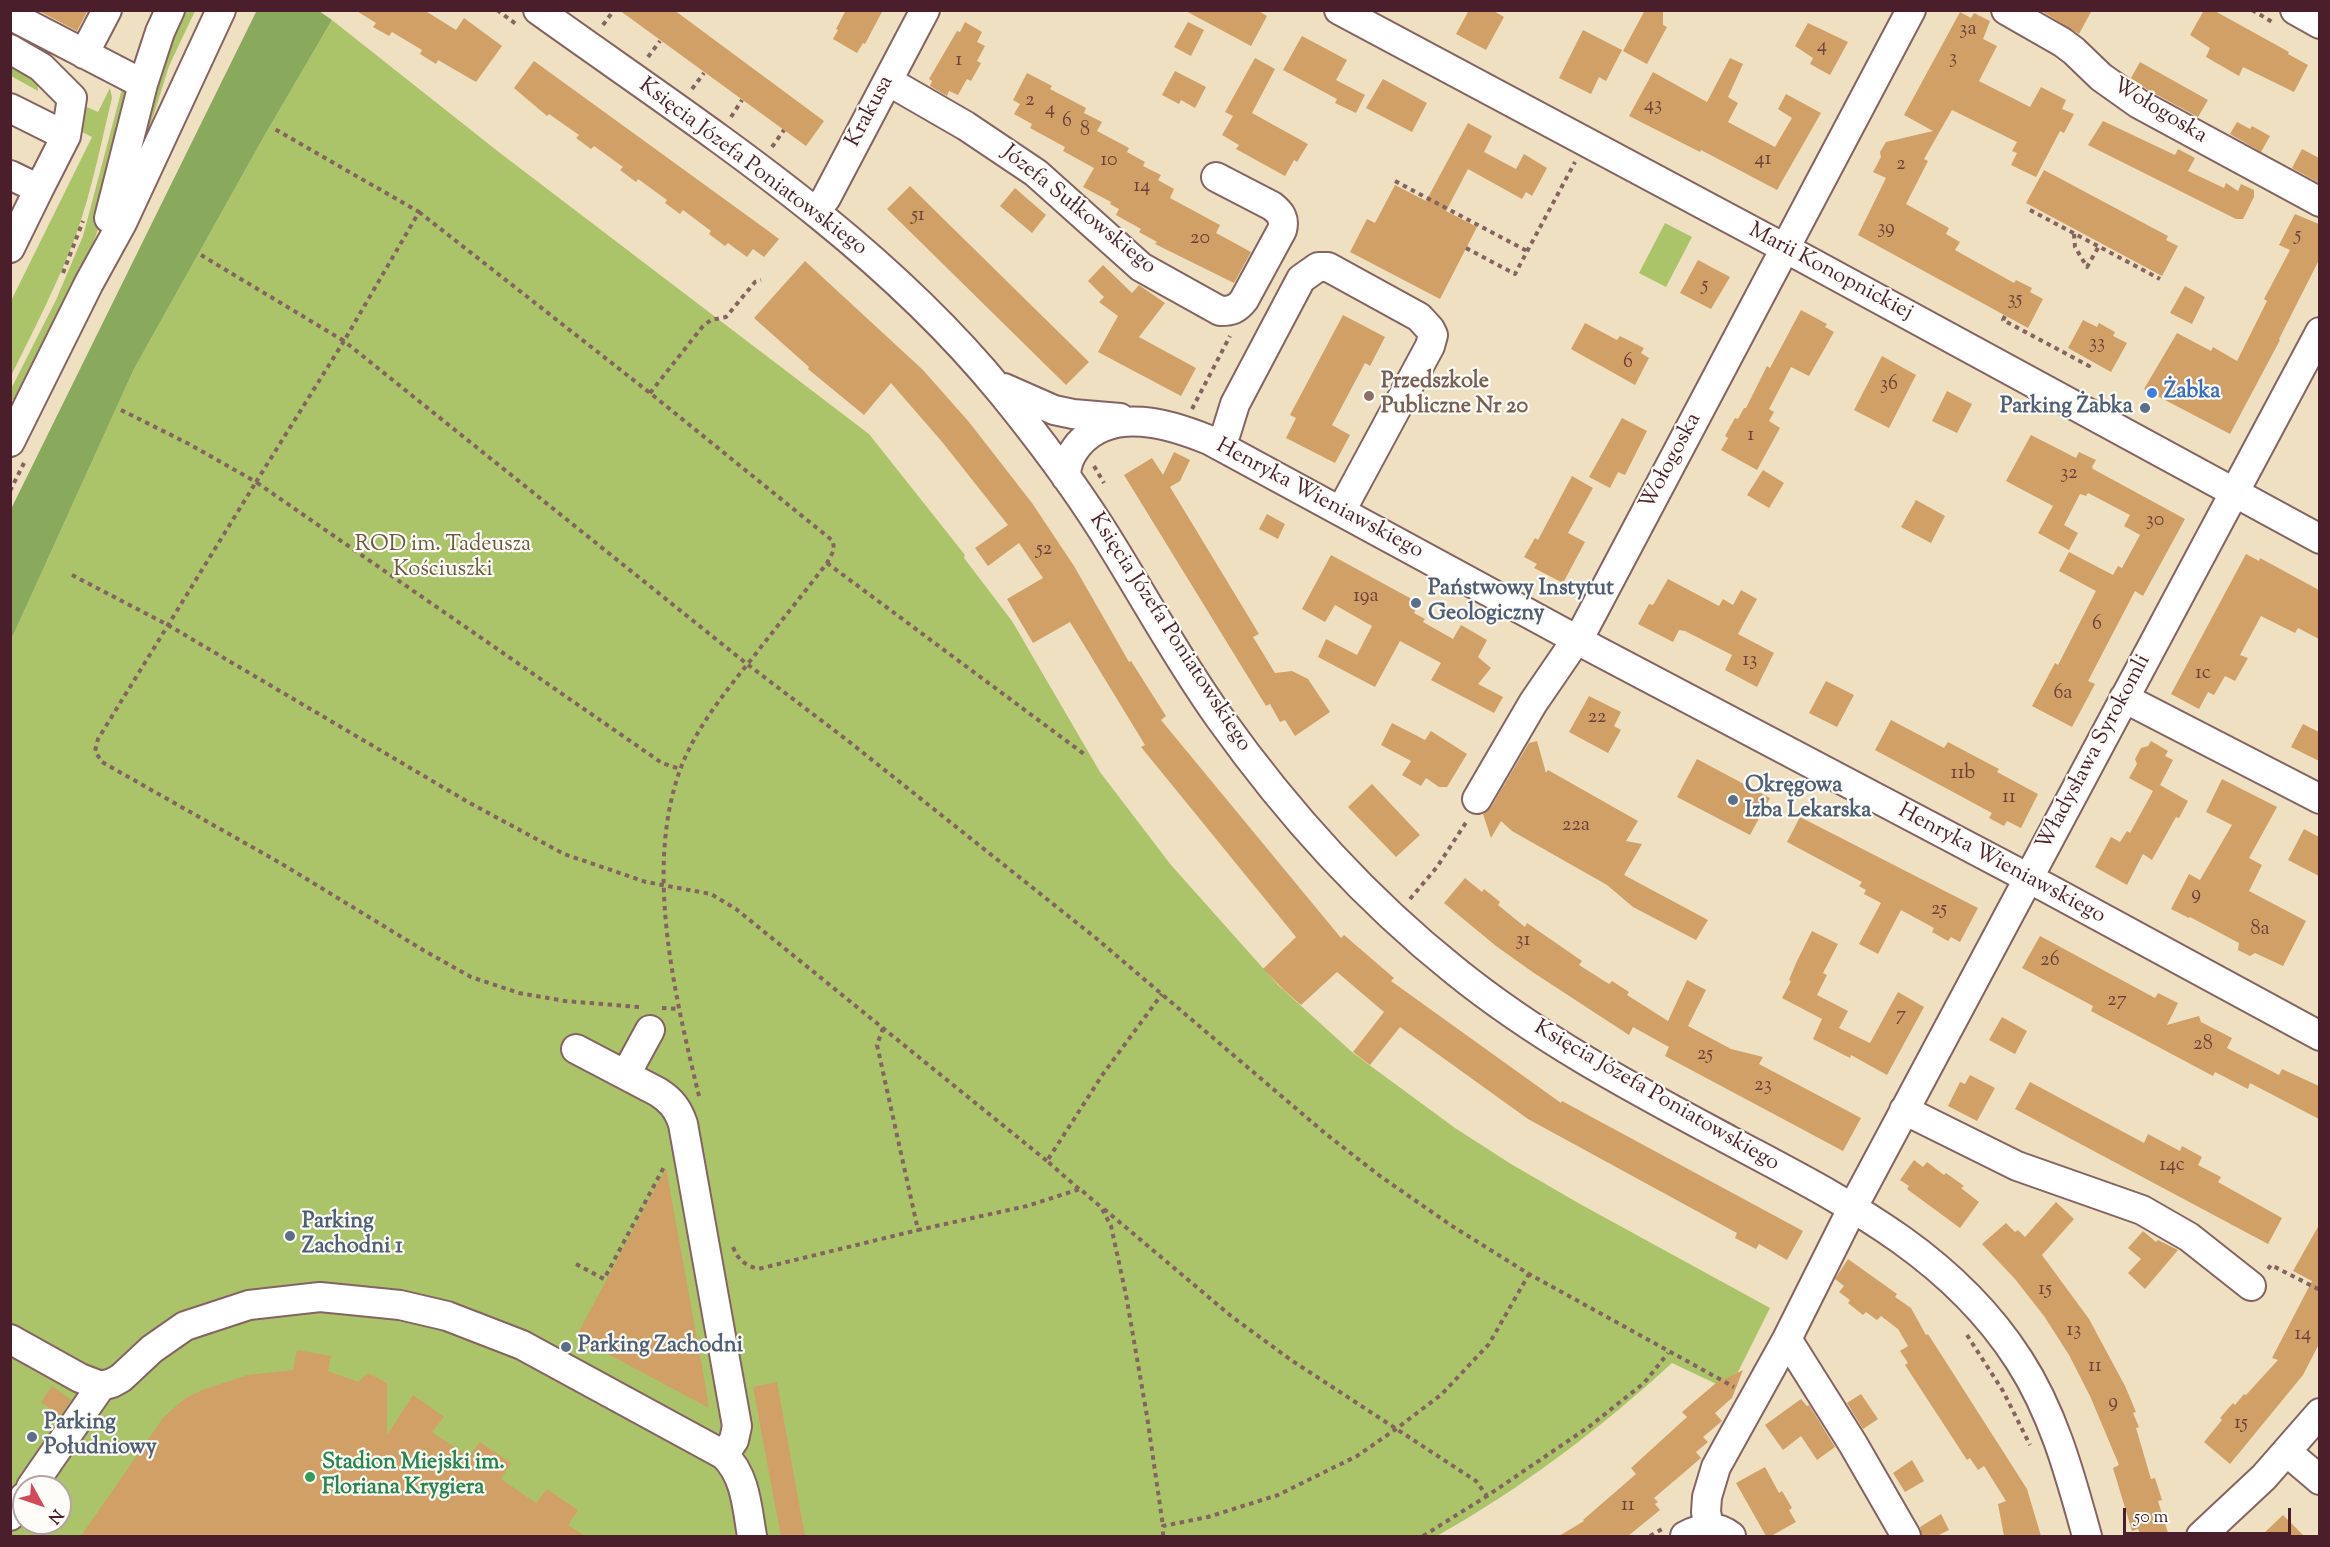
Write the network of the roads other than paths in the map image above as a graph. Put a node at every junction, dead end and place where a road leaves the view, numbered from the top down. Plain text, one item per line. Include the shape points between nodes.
1 (106, 10) edge
2 (170, 10) edge
3 (221, 10) edge
4 (538, 10) edge
5 (925, 10) edge
6 (1339, 10) edge
7 (1911, 10) edge
8 (2006, 10) edge
9 (2295, 10) edge
10 (10, 15) edge
11 (2319, 24) edge
12 (10, 49) edge
13 (84, 54) junction
14 (888, 81) junction
15 (143, 84) junction
16 (10, 108) edge
17 (66, 136) junction
18 (10, 175) edge
19 (1216, 177) dead end
20 (39, 189) junction
21 (2319, 202) edge
22 (816, 211) junction
23 (10, 248) edge
24 (1784, 248) junction
25 (89, 283) junction
26 (2319, 332) edge
27 (991, 379) junction
28 (1137, 421) junction
29 (11, 441) edge
30 (1218, 445) junction
31 (1066, 477) junction
32 (2234, 493) junction
33 (1341, 511) junction
34 (2319, 539) edge
35 (1576, 639) junction
36 (2124, 698) junction
37 (1477, 799) road end
38 (2319, 799) edge
39 (2028, 878) junction
40 (651, 1015) road end
41 (2319, 1036) edge
42 (576, 1048) dead end
43 (626, 1074) junction
44 (1904, 1110) junction
45 (1853, 1207) junction
46 (2251, 1286) road end
47 (10, 1339) edge
48 (1787, 1339) junction
49 (101, 1386) junction
50 (2319, 1413) edge
51 (2287, 1452) junction
52 (724, 1455) junction
53 (39, 1475) edge
54 (2319, 1480) edge
55 (1708, 1533) edge
56 (752, 1536) edge
57 (1906, 1536) edge
58 (2087, 1536) edge
59 (2201, 1536) edge

1 - 13 street
2 - 15 street
3 - 25 street via 122,223
4 - 22 street, Księcia Józefa Poniatowskiego
5 - 14 street, Krakusa
6 - 24 street, Marii Konopnickiej
7 - 24 street, Wołogoska
8 - 21 street, Wołogoska via 2062,42 2139,104
9 - 11 street
10 - 13 street
12 - 17 street via 41,67 72,98
13 - 15 street
14 - 19 street, Józefa Sułkowskiego via 1036,173 1141,267 1220,311 1234,309 1244,300 1284,221 1272,206
14 - 22 street, Krakusa
15 - 25 street
16 - 17 street
17 - 20 street
18 - 20 street
20 - 23 street
22 - 27 street, Księcia Józefa Poniatowskiego via 912,296
24 - 32 street, Marii Konopnickiej
24 - 35 street, Wołogoska
25 - 29 street
26 - 32 street, Władysława Syrokomli
27 - 28 street, Henryka Wieniawskiego via 1054,410
27 - 31 street, Księcia Józefa Poniatowskiego
28 - 30 street, Henryka Wieniawskiego via 1195,434
28 - 31 street, Henryka Wieniawskiego via 1110,425 1086,436 1070,456
30 - 33 street, Henryka Wieniawskiego
30 - 33 street via 1235,404 1301,279 1318,267 1328,267 1419,317 1433,335
31 - 45 street, Księcia Józefa Poniatowskiego via 1192,676 1254,764 1334,859 1411,934 1482,992 1564,1048
32 - 34 street, Marii Konopnickiej
32 - 36 street, Władysława Syrokomli
33 - 35 street, Henryka Wieniawskiego
35 - 37 street, Wołogoska
35 - 39 street, Henryka Wieniawskiego
36 - 38 street
36 - 39 street, Władysława Syrokomli
39 - 41 street, Henryka Wieniawskiego
39 - 44 street, Władysława Syrokomli
40 - 43 street
42 - 43 street
43 - 52 street via 658,1092 679,1113 737,1426
44 - 45 street, Władysława Syrokomli
44 - 46 street via 2017,1166 2142,1210 2188,1237
45 - 48 street, Władysława Syrokomli
45 - 58 street, Księcia Józefa Poniatowskiego via 1948,1276 2009,1345 2054,1428
47 - 49 street
48 - 55 street, Władysława Syrokomli via 1716,1467 1707,1497
48 - 57 street
49 - 52 street via 121,1377 186,1326 211,1317 249,1305 284,1300 357,1299 447,1316 493,1332
49 - 53 street
50 - 51 street
51 - 54 street
51 - 59 street
52 - 56 street via 742,1482

